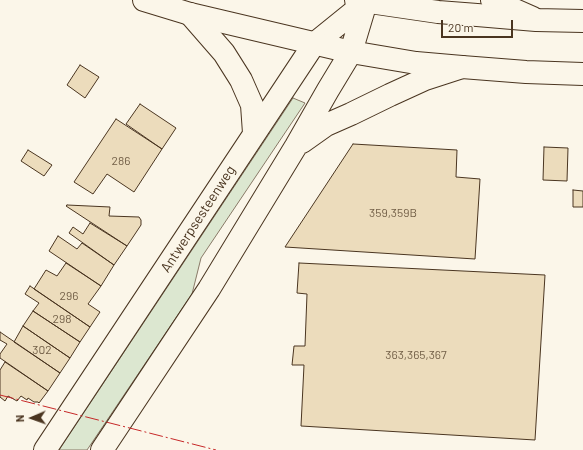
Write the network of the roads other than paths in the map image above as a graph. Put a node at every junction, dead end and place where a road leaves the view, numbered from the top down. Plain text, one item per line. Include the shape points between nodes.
1 (144, 0) edge
2 (492, 0) edge
3 (363, 1) edge
4 (190, 14) junction
5 (536, 20) junction
6 (583, 21) edge
7 (314, 44) junction
8 (351, 52) junction
9 (462, 67) junction
10 (583, 74) edge
11 (254, 133) junction
12 (296, 146) junction
13 (45, 450) edge
14 (102, 450) edge

1 - 4 main road
2 - 5 main road
3 - 5 main road
3 - 7 main road, Antwerpsesteenweg
3 - 8 main road
4 - 7 main road
4 - 11 main road via 224,52 241,80 252,104
5 - 6 main road
7 - 8 main road
7 - 11 main road, Antwerpsesteenweg
8 - 9 main road
8 - 12 main road
9 - 10 main road
9 - 12 main road via 425,80 326,124
11 - 13 main road, Antwerpsesteenweg
12 - 14 main road via 209,289

